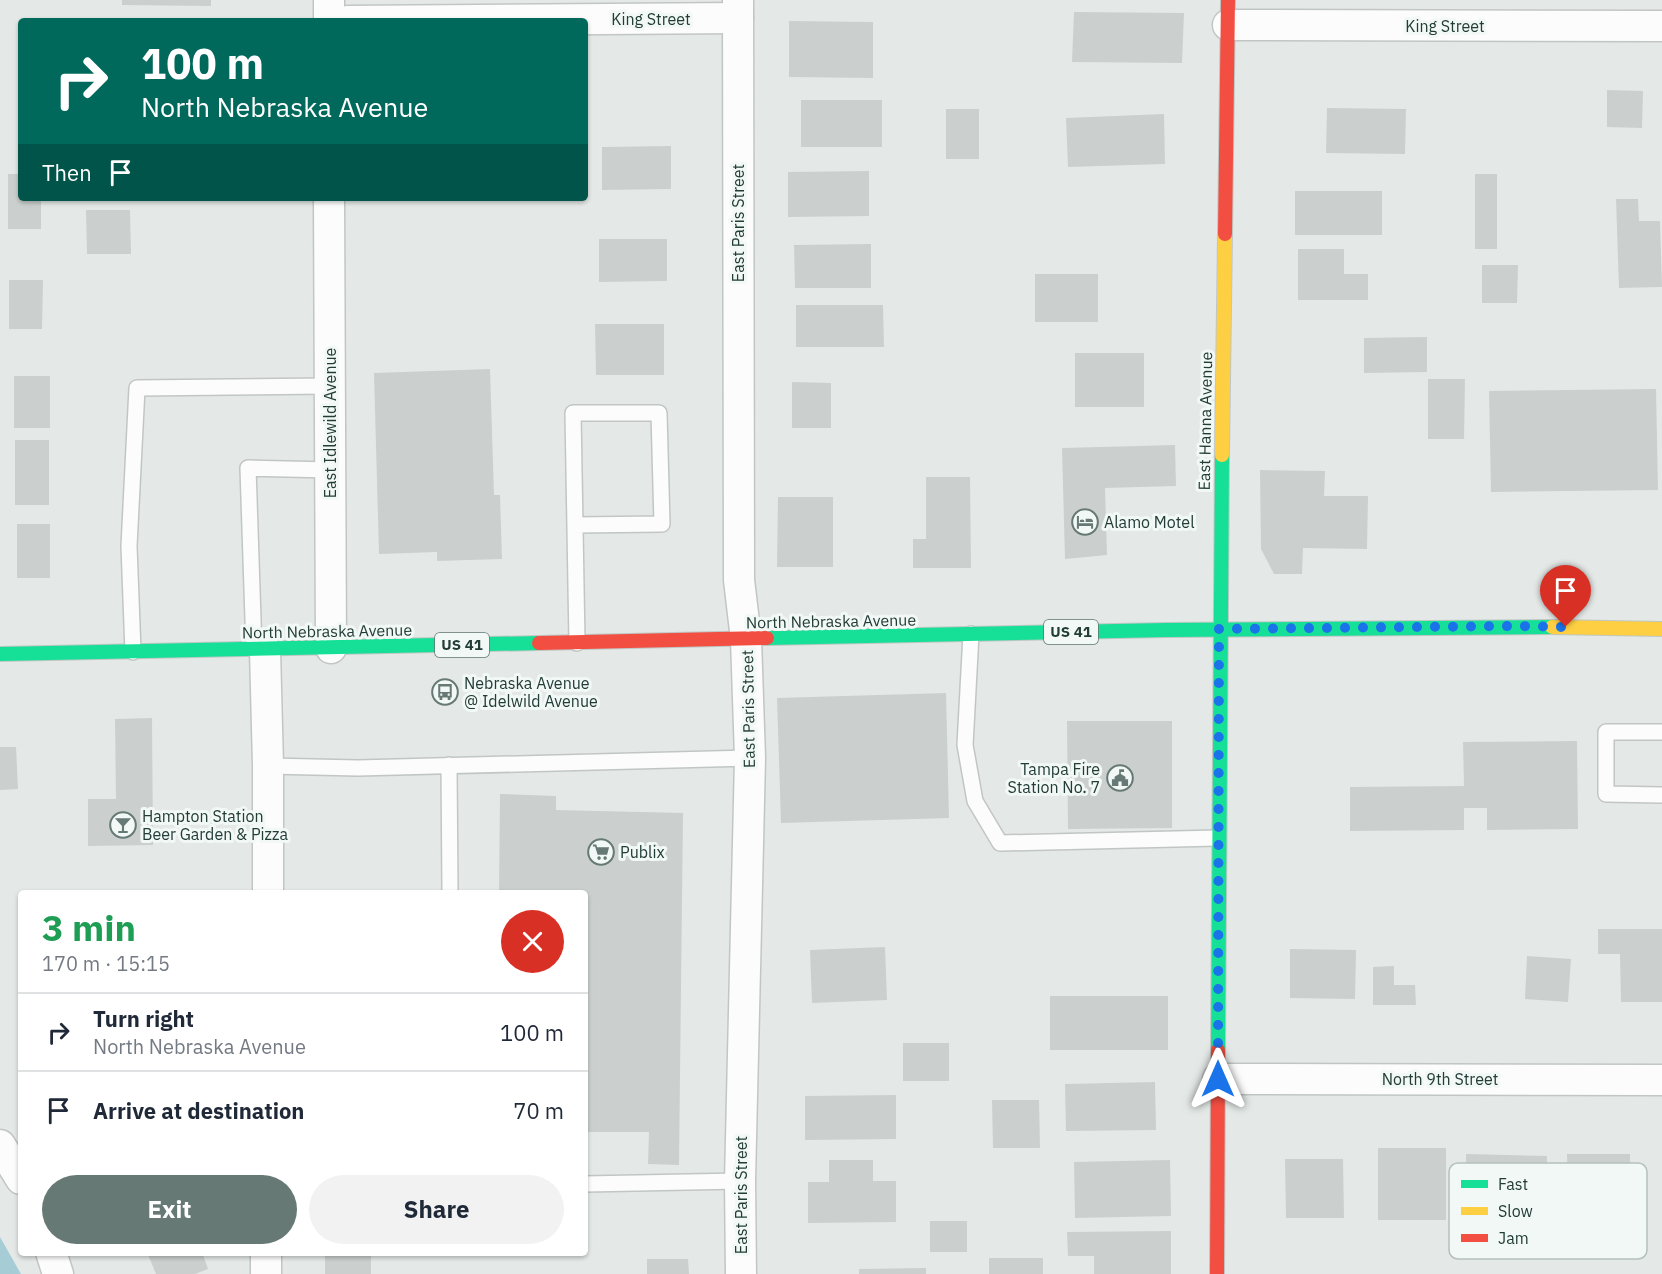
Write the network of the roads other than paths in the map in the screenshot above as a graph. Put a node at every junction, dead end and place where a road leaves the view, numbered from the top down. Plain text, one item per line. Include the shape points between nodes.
1 (328, 0) edge
2 (738, 9) edge
3 (1228, 13) edge
4 (329, 18) edge
5 (446, 18) edge
6 (1662, 26) edge
7 (329, 201) edge
8 (330, 386) junction
9 (330, 470) junction
10 (575, 525) junction
11 (1219, 629) junction
12 (1662, 629) edge
13 (971, 634) junction
14 (746, 639) junction
15 (577, 643) junction
16 (331, 648) junction
17 (259, 650) junction
18 (133, 652) junction
19 (0, 654) edge
20 (1662, 732) edge
21 (750, 758) junction
22 (449, 765) junction
23 (268, 766) junction
24 (1662, 795) edge
25 (1218, 838) junction
26 (268, 890) edge
27 (450, 890) edge
28 (1218, 1079) junction
29 (1662, 1080) edge
30 (0, 1145) edge
31 (18, 1174) edge
32 (740, 1181) junction
33 (588, 1184) edge
34 (52, 1256) edge
35 (266, 1256) edge
36 (58, 1274) edge
37 (266, 1274) edge
38 (741, 1274) edge
39 (1217, 1274) edge

1 - 4 street
2 - 5 street, King Street
2 - 14 street, East Paris Street via 739,580
3 - 6 street, King Street
3 - 11 main road, East Hanna Avenue
7 - 8 street, East Idlewild Avenue
8 - 9 street, East Idlewild Avenue
8 - 18 lane via 137,388 129,546
9 - 16 street, East Idlewild Avenue
9 - 17 lane via 248,468
10 - 10 lane via 573,412 660,412 662,524
10 - 15 lane
11 - 12 main road, North Nebraska Avenue / US 41
11 - 13 main road, North Nebraska Avenue / US 41
11 - 25 main road, East Hanna Avenue
13 - 14 main road, North Nebraska Avenue / US 41
13 - 25 lane via 965,745 975,801 1000,843
14 - 15 main road, North Nebraska Avenue / US 41
14 - 21 street, East Paris Street
15 - 16 main road, North Nebraska Avenue / US 41
16 - 17 main road, North Nebraska Avenue / US 41
17 - 18 main road, North Nebraska Avenue / US 41
17 - 23 street
18 - 19 main road, North Nebraska Avenue / US 41
20 - 24 lane via 1606,732 1606,794
21 - 22 lane
21 - 32 street, East Paris Street
22 - 23 lane
22 - 27 lane
23 - 26 street
25 - 28 main road, East Hanna Avenue
28 - 29 street, North 9th Street
28 - 39 main road, East Hanna Avenue
30 - 31 street
32 - 33 lane
32 - 38 street, East Paris Street
34 - 36 street
35 - 37 street

